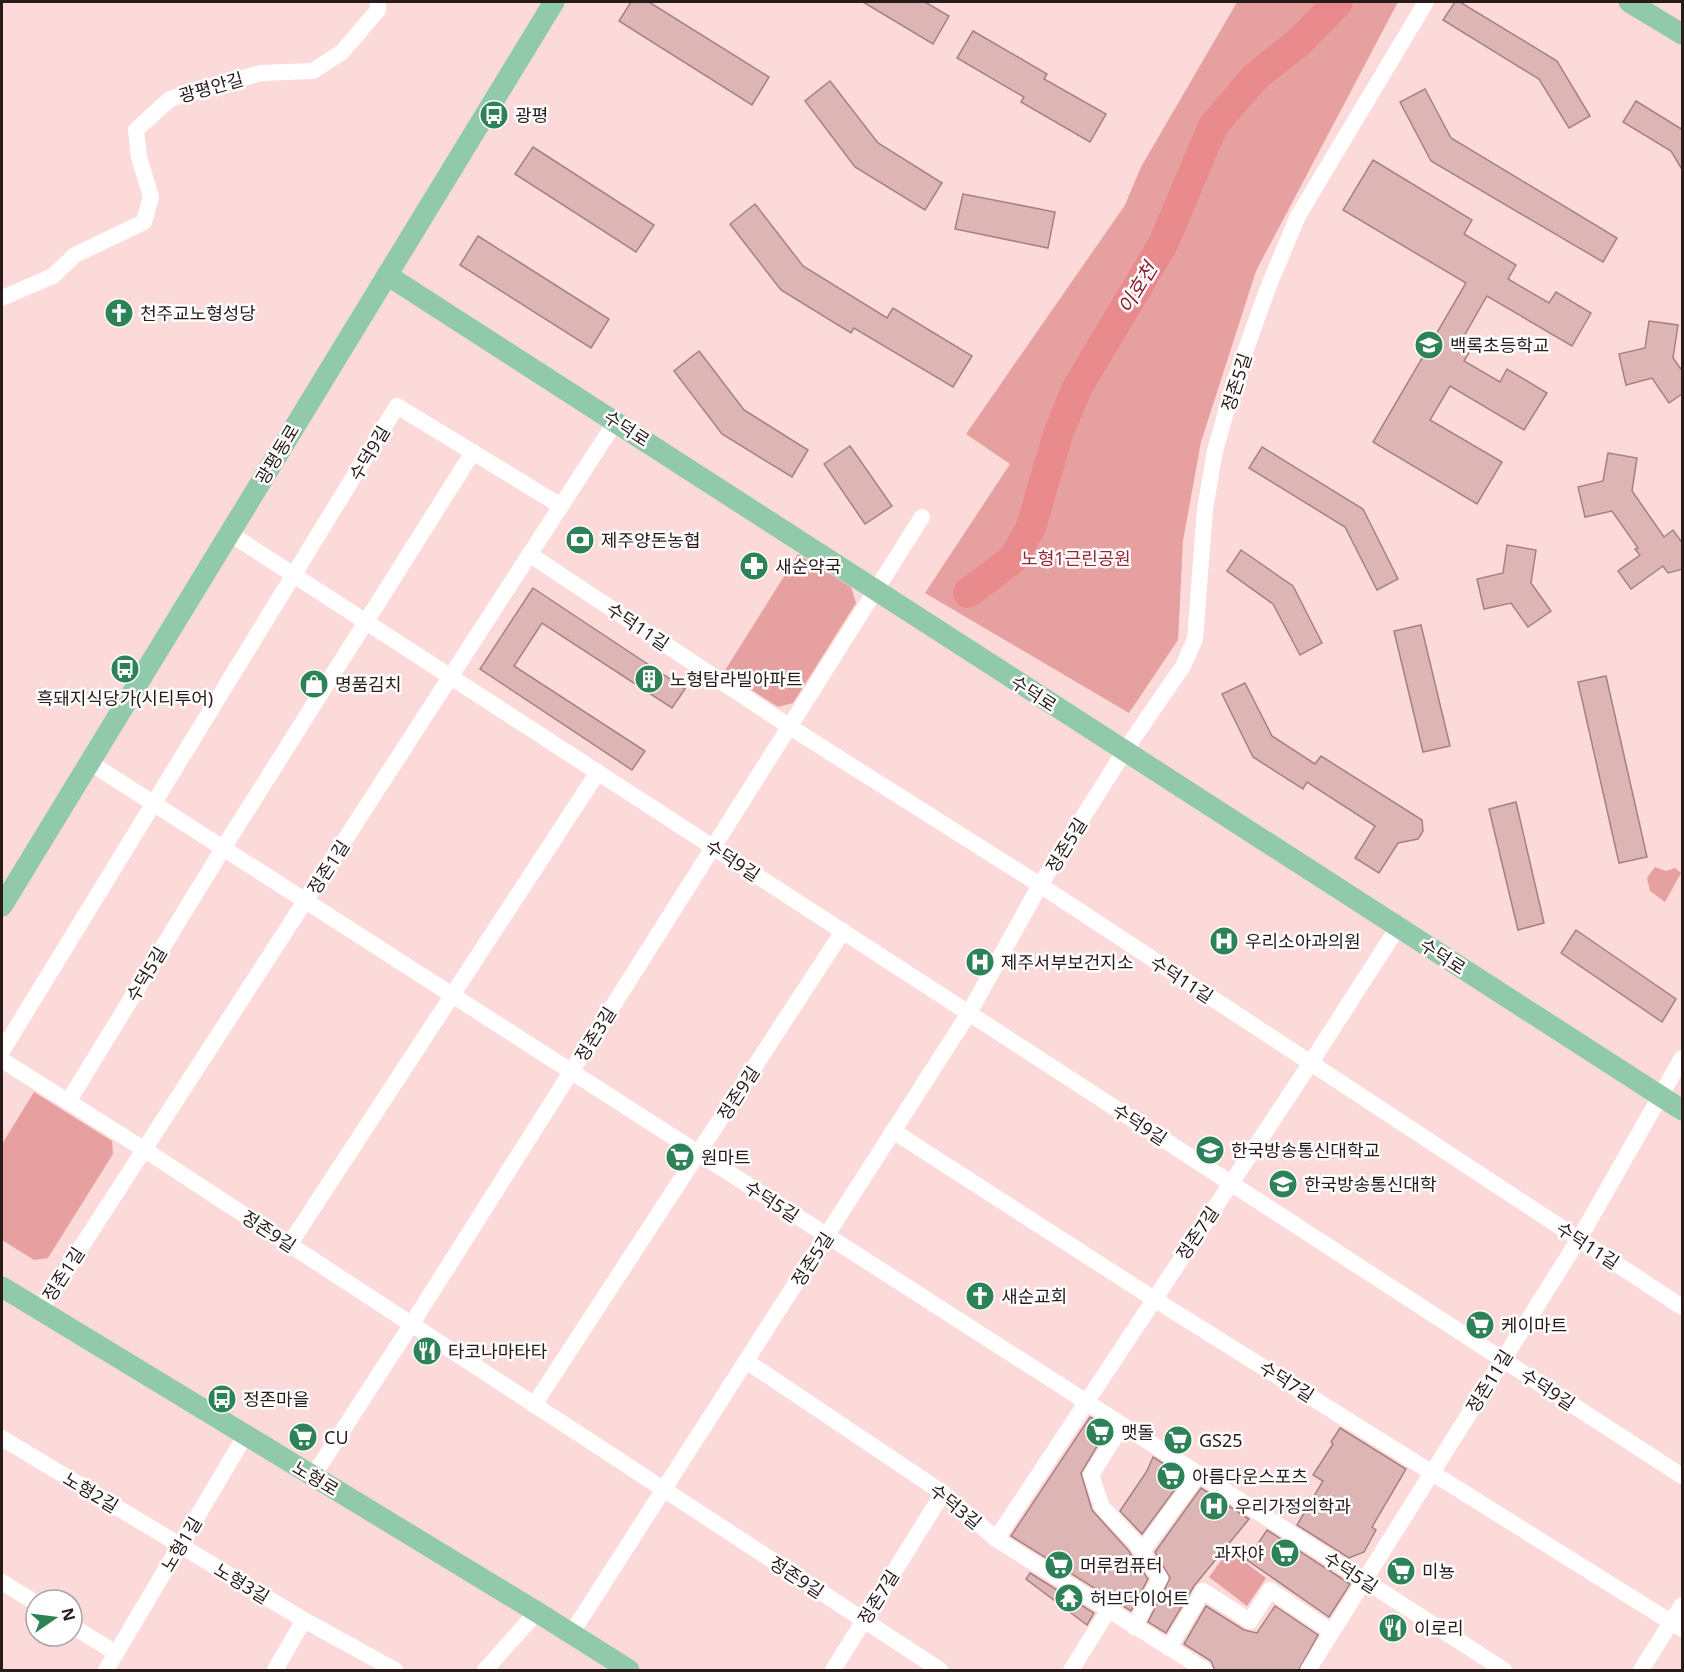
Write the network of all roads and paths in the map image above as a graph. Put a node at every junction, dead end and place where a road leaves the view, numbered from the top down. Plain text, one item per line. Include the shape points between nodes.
1 (378, 2) edge
2 (554, 2) edge
3 (1426, 2) edge
4 (1629, 2) edge
5 (1683, 34) edge
6 (387, 275) junction
7 (2, 298) edge
8 (616, 421) junction
9 (472, 452) junction
10 (561, 506) junction
11 (922, 517) dead end
12 (229, 534) junction
13 (529, 554) junction
14 (294, 576) junction
15 (876, 591) junction
16 (366, 622) junction
17 (451, 676) junction
18 (790, 727) junction
19 (1124, 752) junction
20 (89, 762) junction
21 (598, 772) junction
22 (155, 804) junction
23 (224, 847) junction
24 (713, 847) junction
25 (1040, 885) junction
26 (306, 900) junction
27 (2, 906) edge
28 (1398, 927) junction
29 (843, 931) junction
30 (452, 996) junction
31 (969, 1013) junction
32 (2, 1050) edge
33 (1683, 1058) edge
34 (2, 1060) edge
35 (1310, 1064) junction
36 (571, 1072) junction
37 (1659, 1095) junction
38 (68, 1102) junction
39 (1683, 1110) edge
40 (893, 1131) junction
41 (145, 1150) junction
42 (698, 1154) junction
43 (1231, 1183) junction
44 (826, 1236) junction
45 (1578, 1239) junction
46 (289, 1245) junction
47 (2, 1287) edge
48 (1154, 1299) junction
49 (1683, 1306) edge
50 (39, 1312) junction
51 (411, 1325) junction
52 (1502, 1360) junction
53 (746, 1361) junction
54 (1085, 1402) junction
55 (534, 1405) junction
56 (1122, 1426) junction
57 (245, 1436) junction
58 (2, 1438) edge
59 (1432, 1471) junction
60 (1198, 1475) junction
61 (313, 1476) junction
62 (1683, 1476) edge
63 (664, 1490) junction
64 (943, 1493) junction
65 (996, 1539) junction
66 (180, 1546) junction
67 (1142, 1551) junction
68 (1363, 1581) junction
69 (2, 1582) edge
70 (24, 1596) edge
71 (1683, 1605) edge
72 (1108, 1611) junction
73 (537, 1612) junction
74 (304, 1620) junction
75 (863, 1620) junction
76 (1677, 1626) edge
77 (1134, 1627) junction
78 (1332, 1632) junction
79 (84, 1633) edge
80 (572, 1634) junction
81 (1168, 1648) junction
82 (116, 1653) junction
83 (106, 1671) edge
84 (275, 1671) edge
85 (395, 1671) edge
86 (485, 1671) edge
87 (629, 1671) edge
88 (833, 1671) edge
89 (940, 1671) edge
90 (1071, 1671) edge
91 (1205, 1671) edge
92 (1308, 1671) edge
93 (1504, 1671) edge
94 (1641, 1671) edge

1 - 7 street, 광평안길 via 378,10 342,52 313,70 261,73 170,99 136,130 151,197 144,222 75,255 53,276
2 - 6 main road, 광평동로
3 - 19 street, 정존5길 via 1298,216 1269,285 1215,451 1205,509 1195,639 1183,666
4 - 5 main road
6 - 8 main road, 수덕로
6 - 12 main road, 광평동로
8 - 10 street, 정존1길
8 - 15 main road, 수덕로
9 - 10 street, 수덕9길
9 - 14 street, 수덕9길 via 397,406
9 - 16 street
10 - 13 street, 정존1길
11 - 15 street, 정존3길
12 - 14 street, 수덕9길
12 - 20 main road, 광평동로
13 - 17 street, 정존1길
13 - 18 street, 수덕11길
14 - 16 street, 수덕9길
14 - 22 street, 수덕9길
15 - 18 street, 정존3길
15 - 19 main road, 수덕로
16 - 17 street, 수덕9길
16 - 23 street
17 - 21 street, 수덕9길
17 - 26 street, 정존1길
18 - 24 street, 정존3길
18 - 25 street, 수덕11길
19 - 25 street, 정존5길
19 - 28 main road, 수덕로
20 - 22 street, 수덕5길
20 - 27 main road, 광평동로
21 - 24 street, 수덕9길
21 - 30 street
22 - 23 street, 수덕5길
22 - 32 street
23 - 26 street, 수덕5길
23 - 38 street, 수덕5길
24 - 29 street, 수덕9길
24 - 36 street, 정존3길
25 - 31 street, 정존5길
25 - 35 street, 수덕11길
26 - 30 street, 수덕5길
26 - 41 street, 정존1길
28 - 35 street, 정존7길
28 - 37 main road, 수덕로
29 - 31 street, 수덕9길
29 - 42 street, 정존9길
30 - 36 street, 수덕5길
30 - 46 street
31 - 40 street, 정존5길
31 - 43 street, 수덕9길
33 - 37 street, 정존11길
34 - 38 street, 정존9길
35 - 43 street, 정존7길
35 - 45 street, 수덕11길
36 - 42 street, 수덕5길
36 - 51 street, 정존3길
37 - 39 main road, 수덕로
37 - 45 street, 정존11길
38 - 41 street, 정존9길
40 - 44 street, 정존5길
40 - 48 street, 수덕7길
41 - 46 street, 정존9길
41 - 50 street, 정존1길
42 - 44 street, 수덕5길
42 - 55 street, 정존9길
43 - 48 street, 정존7길
43 - 52 street, 수덕9길
44 - 53 street, 정존5길
44 - 54 street, 수덕5길
45 - 49 street, 수덕11길
45 - 52 street, 정존11길
46 - 51 street, 정존9길
47 - 50 main road, 노형로
48 - 54 street, 정존7길
48 - 59 street, 수덕7길
50 - 57 main road, 노형로
51 - 55 street, 정존9길
51 - 61 street, 정존3길
52 - 59 street, 정존11길
52 - 62 street, 수덕9길
53 - 63 street, 정존5길
53 - 64 street, 수덕3길
54 - 56 street, 수덕5길
54 - 65 street, 정존7길
55 - 63 street, 정존9길
56 - 60 street, 수덕5길
56 - 67 street via 1091,1475 1102,1507
57 - 61 main road, 노형로
57 - 66 street, 노형1길
58 - 66 street, 노형2길
59 - 68 street, 정존11길
59 - 76 street, 수덕7길
60 - 67 street
60 - 68 street, 수덕5길
61 - 73 main road, 노형로
63 - 75 street, 정존9길
63 - 80 street, 정존5길
64 - 65 street, 수덕3길
64 - 75 street, 정존7길
65 - 72 street, 수덕3길
66 - 74 street, 노형3길
66 - 82 street, 노형1길
67 - 77 street via 1160,1578
68 - 78 street, 정존11길
68 - 93 street, 수덕5길
69 - 70 street
71 - 76 street
72 - 77 street, 수덕3길
72 - 90 street
73 - 80 main road, 노형로
73 - 86 street
74 - 84 street
74 - 85 street, 노형3길
75 - 88 street, 정존7길
75 - 89 street, 정존9길
76 - 94 street
77 - 81 street, 수덕3길
78 - 81 street via 1270,1590 1250,1622 1203,1591
78 - 92 street, 정존11길
79 - 82 street
80 - 87 main road, 노형로
81 - 91 street, 수덕3길
82 - 83 street, 노형1길

